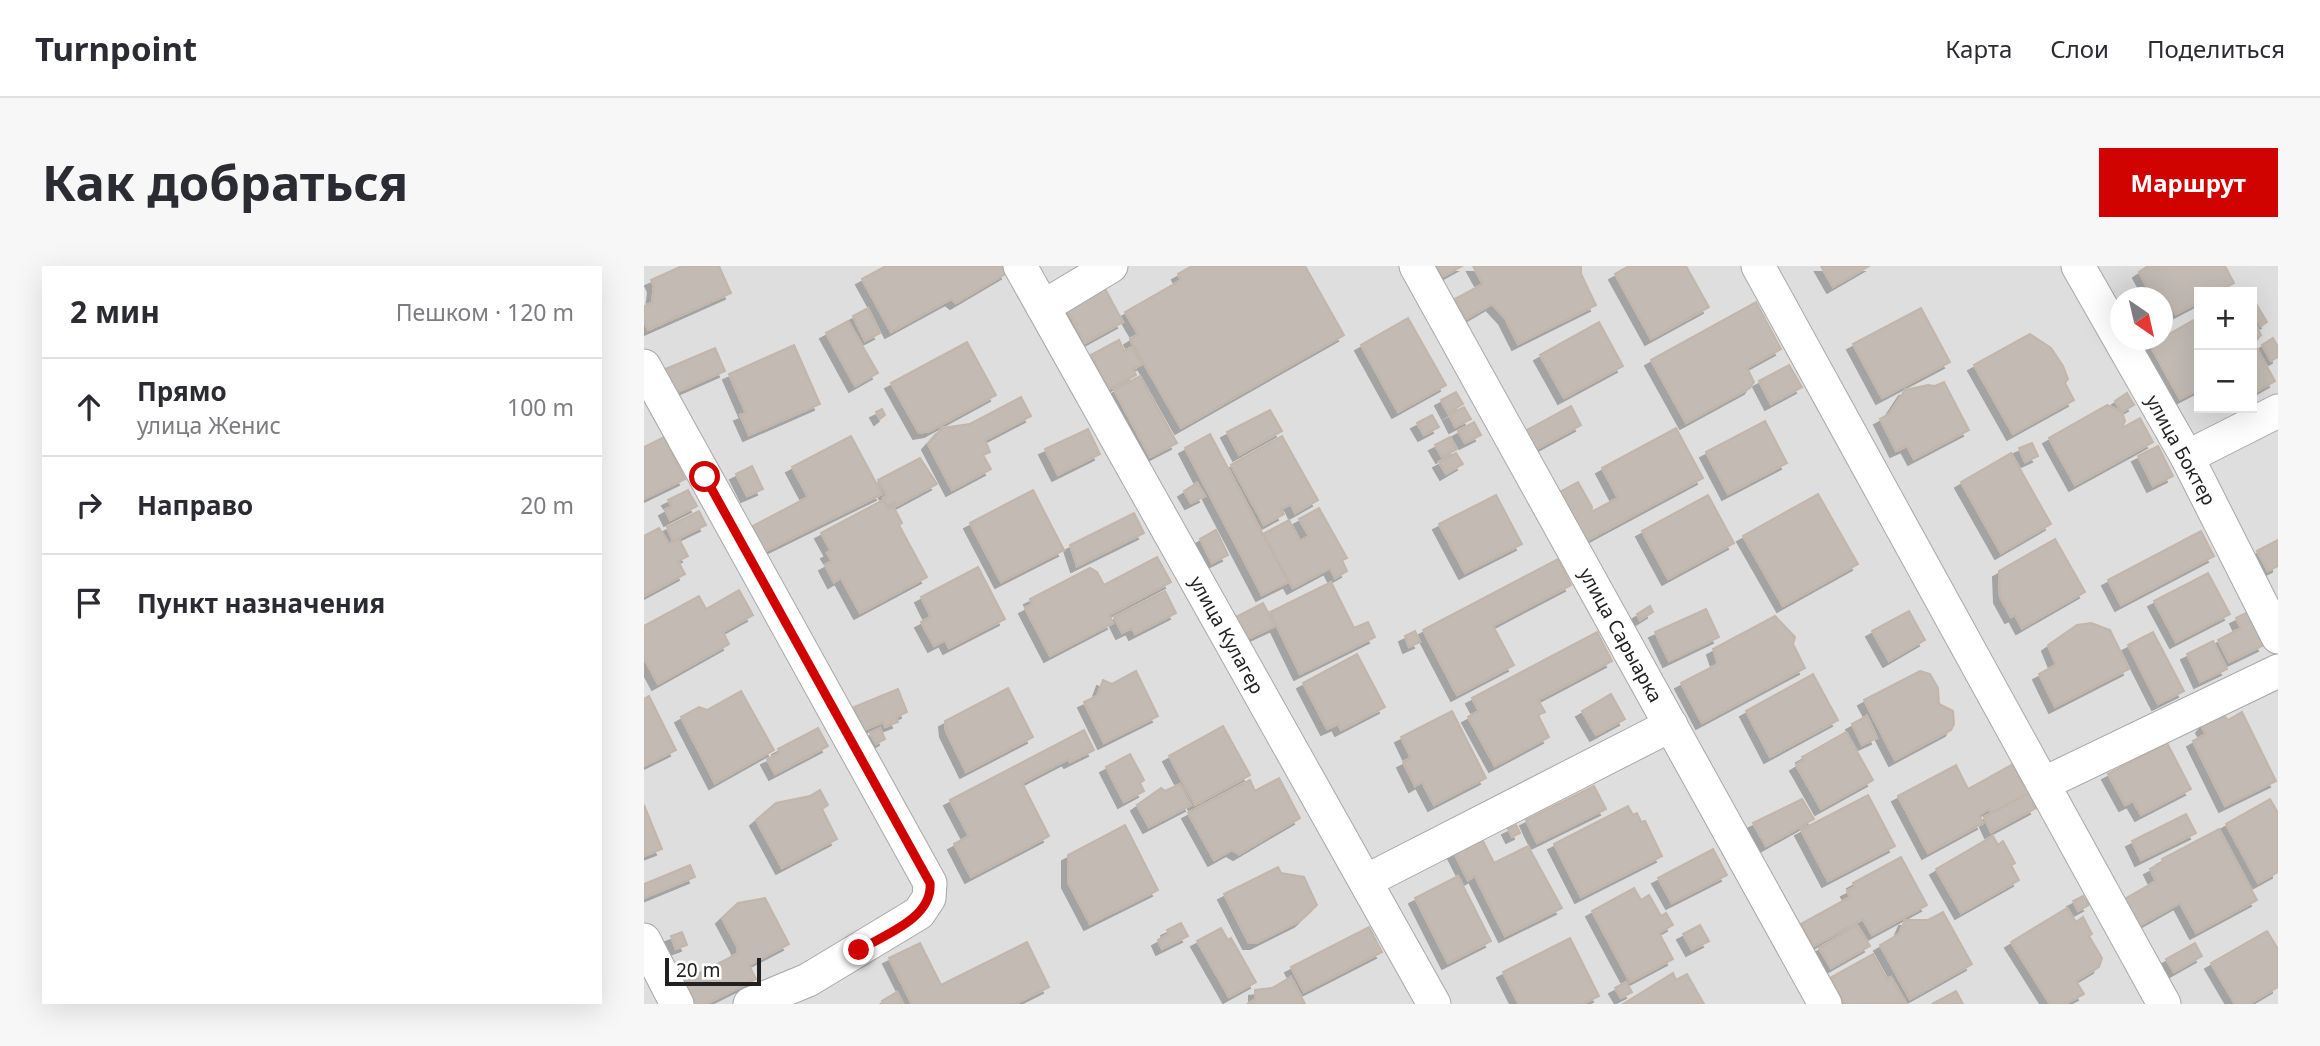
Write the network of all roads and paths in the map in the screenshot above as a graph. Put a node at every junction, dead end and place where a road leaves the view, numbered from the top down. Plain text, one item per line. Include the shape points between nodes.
1 (1020, 266) edge
2 (1111, 266) edge
3 (1416, 266) edge
4 (1758, 266) edge
5 (2078, 266) edge
6 (1042, 307) junction
7 (644, 366) edge
8 (2278, 411) edge
9 (2187, 457) junction
10 (2278, 636) edge
11 (2278, 671) edge
12 (1671, 725) junction
13 (2045, 783) junction
14 (1366, 881) junction
15 (644, 940) edge
16 (677, 1004) edge
17 (750, 1004) edge
18 (1434, 1004) edge
19 (1825, 1004) edge
20 (2164, 1004) edge

1 - 6 street, улица Кулагер
2 - 6 street
3 - 12 street, улица Сарыарка
4 - 13 street
5 - 9 street, улица Боктер
6 - 14 street, улица Кулагер
7 - 17 street via 930,883 929,898 919,914 808,980
8 - 9 street
9 - 10 street, улица Боктер
11 - 13 street
12 - 14 street
12 - 19 street, улица Сарыарка
13 - 20 street
14 - 18 street, улица Кулагер
15 - 16 street

